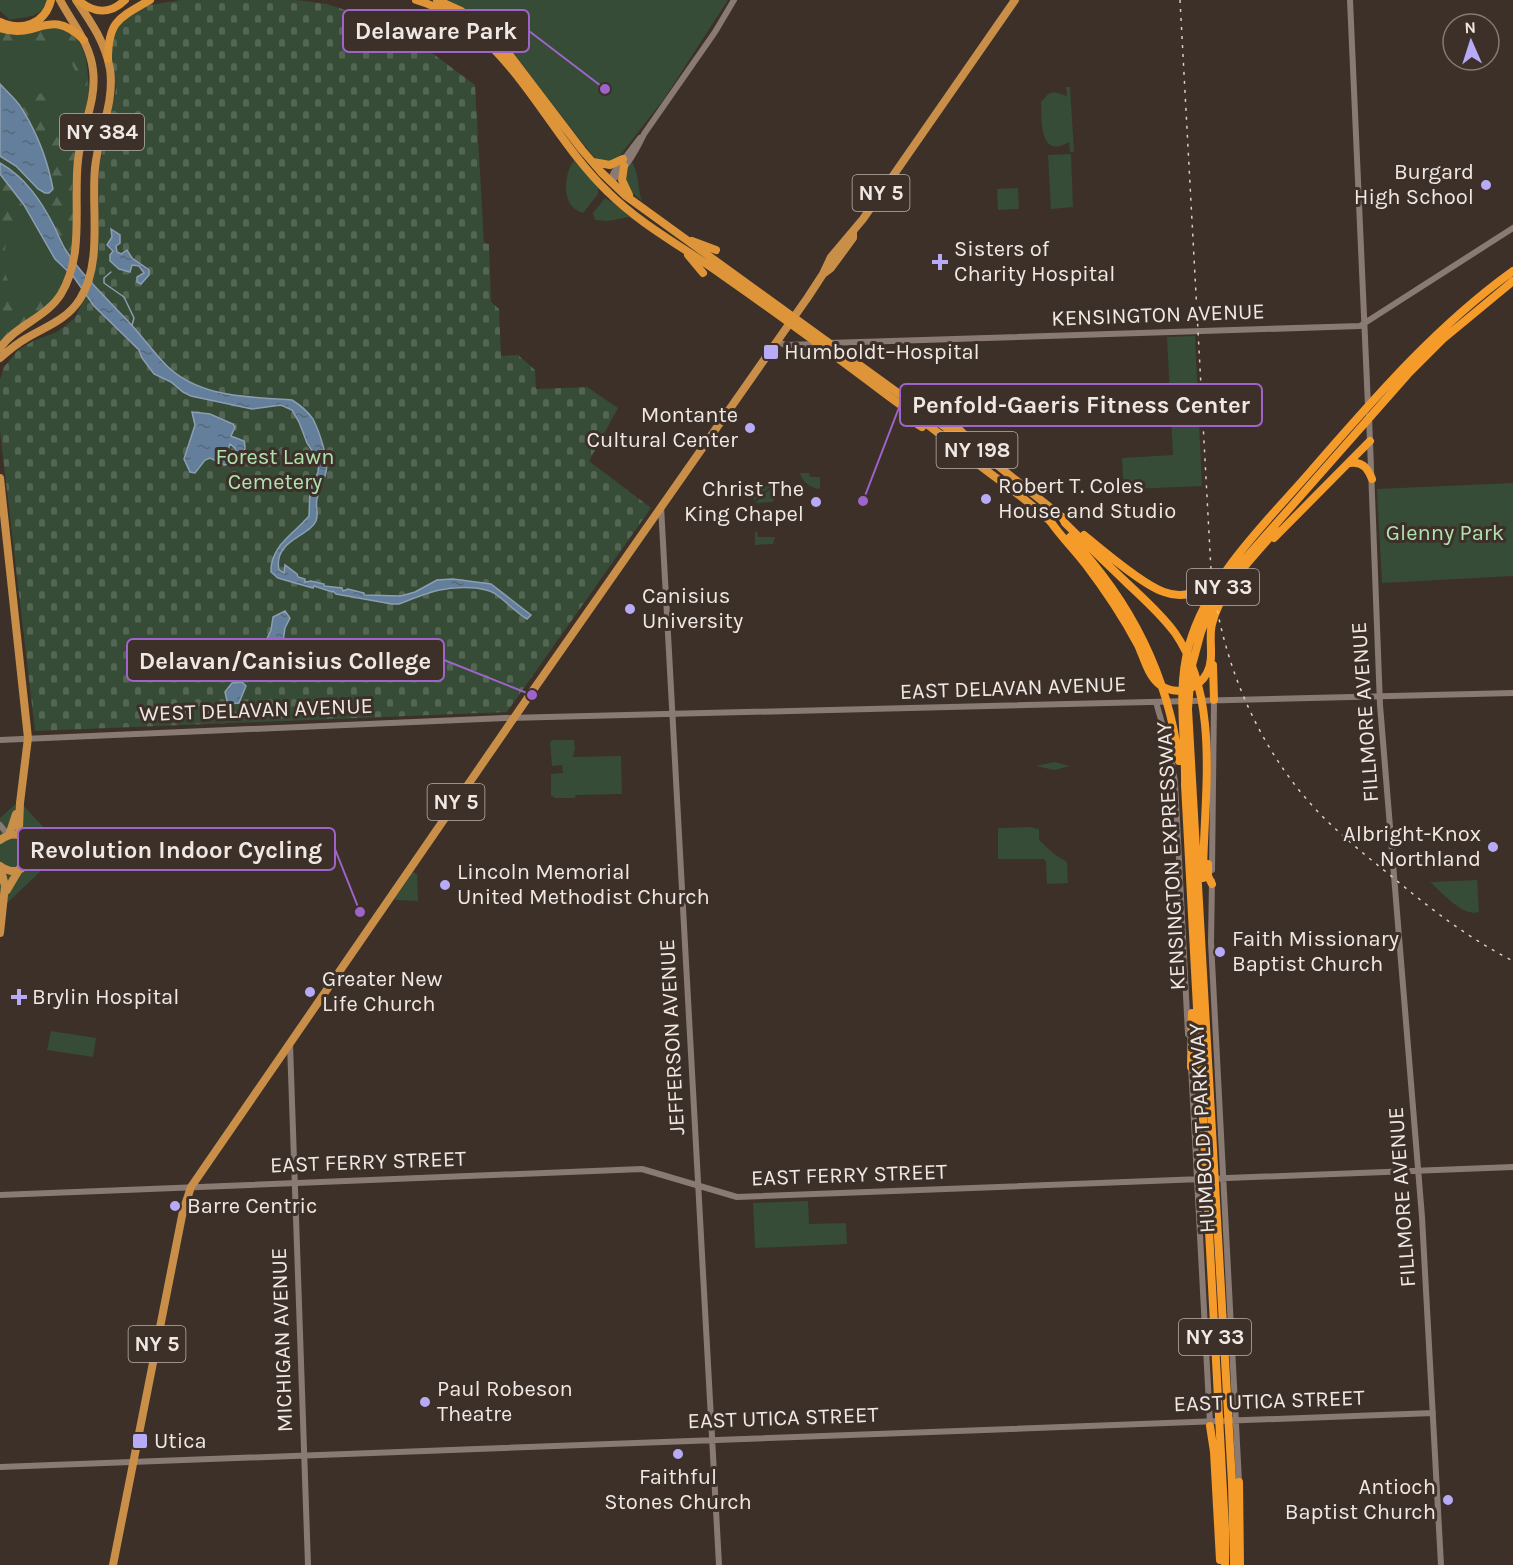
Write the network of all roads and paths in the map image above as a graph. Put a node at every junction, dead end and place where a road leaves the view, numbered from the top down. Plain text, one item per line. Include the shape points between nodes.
1 (51, 0) edge
2 (60, 0) edge
3 (77, 0) edge
4 (125, 0) edge
5 (150, 0) edge
6 (416, 0) edge
7 (437, 0) edge
8 (734, 0) edge
9 (1015, 0) edge
10 (1350, 0) edge
11 (0, 22) edge
12 (0, 28) edge
13 (84, 40) junction
14 (108, 59) junction
15 (592, 161) junction
16 (623, 163) junction
17 (610, 182) junction
18 (605, 189) junction
19 (633, 201) junction
20 (1513, 228) edge
21 (685, 240) junction
22 (683, 249) junction
23 (716, 250) dead end
24 (1513, 271) edge
25 (703, 273) dead end
26 (1513, 281) edge
27 (1364, 306) junction
28 (1383, 311) junction
29 (1365, 323) junction
30 (777, 341) junction
31 (0, 348) edge
32 (0, 358) edge
33 (903, 415) dead end
34 (945, 416) dead end
35 (1370, 439) junction
36 (949, 441) junction
37 (1335, 457) junction
38 (992, 461) junction
39 (1350, 463) junction
40 (0, 478) edge
41 (1372, 479) junction
42 (661, 506) junction
43 (1062, 518) junction
44 (1051, 522) junction
45 (1258, 552) junction
46 (1224, 572) junction
47 (1211, 658) junction
48 (1513, 693) edge
49 (1380, 696) junction
50 (1214, 700) junction
51 (1158, 701) junction
52 (673, 714) junction
53 (514, 718) junction
54 (28, 738) junction
55 (0, 740) edge
56 (1185, 785) junction
57 (20, 803) junction
58 (1205, 804) junction
59 (0, 825) edge
60 (8, 835) junction
61 (22, 838) junction
62 (0, 840) edge
63 (0, 866) edge
64 (20, 868) junction
65 (1212, 884) junction
66 (5, 897) junction
67 (1200, 907) junction
68 (0, 933) edge
69 (1194, 982) junction
70 (290, 1042) junction
71 (1191, 1067) junction
72 (1513, 1167) edge
73 (1419, 1170) junction
74 (1221, 1178) junction
75 (1199, 1179) junction
76 (294, 1183) junction
77 (698, 1186) junction
78 (191, 1187) junction
79 (0, 1195) edge
80 (1433, 1413) junction
81 (1235, 1420) junction
82 (1211, 1422) junction
83 (712, 1439) junction
84 (303, 1454) junction
85 (135, 1460) junction
86 (0, 1467) edge
87 (1239, 1482) joint
88 (113, 1565) edge
89 (308, 1565) edge
90 (719, 1565) edge
91 (1223, 1565) edge
92 (1234, 1565) edge
93 (1240, 1565) edge
94 (1441, 1565) edge

1 - 11 highway via 48,10 36,22 21,26
2 - 13 main road, NY 384
3 - 4 highway via 103,11 114,9
3 - 14 main road, NY 384 via 96,28
5 - 14 highway via 112,28
6 - 18 highway, NY 198 via 457,19 488,43
7 - 15 highway, NY 198 via 460,11 499,41
8 - 16 street
9 - 30 main road, NY 5 via 852,232 853,238
10 - 27 street, FILLMORE AVENUE
12 - 13 highway via 18,32 60,24 73,29
13 - 31 main road, NY 384 via 94,82 78,159 74,254 68,279 49,309
14 - 32 main road, NY 384 via 110,98 95,167 95,238 82,297 63,318
15 - 16 highway
15 - 17 highway, NY 198
16 - 17 street
16 - 19 highway via 622,182
17 - 18 street
17 - 19 highway, NY 198
18 - 22 highway, NY 198
19 - 21 highway, NY 198
20 - 28 street, KENSINGTON AVENUE
21 - 23 highway
21 - 38 highway, NY 198
22 - 25 highway
22 - 36 highway, NY 198
24 - 46 highway, KENSINGTON EXPRESSWAY / NY 33 via 1448,323 1402,368
26 - 37 highway, KENSINGTON EXPRESSWAY / NY 33 via 1443,339
27 - 28 street via 1370,313
27 - 29 street, FILLMORE AVENUE
28 - 29 street, KENSINGTON AVENUE
29 - 30 street, KENSINGTON AVENUE via 786,345
29 - 35 street, FILLMORE AVENUE
30 - 42 main road, NY 5
33 - 36 highway
34 - 38 highway
35 - 39 highway
35 - 41 street, FILLMORE AVENUE
36 - 44 highway, NY 198
37 - 45 highway
37 - 67 highway, KENSINGTON EXPRESSWAY / NY 33 via 1228,580 1196,645 1188,709
38 - 43 highway, NY 198
39 - 41 highway via 1363,465
39 - 45 highway
40 - 54 main road
41 - 49 street, FILLMORE AVENUE
42 - 52 street, JEFFERSON AVENUE
42 - 53 main road, NY 5
43 - 46 highway via 1147,583 1166,593 1193,592
43 - 58 highway via 1148,602 1174,632 1188,656 1205,715
44 - 47 highway via 1113,602 1151,674 1163,686 1179,691 1195,687 1209,670
44 - 56 highway via 1067,534 1103,576 1145,642 1170,708
45 - 47 highway via 1229,588 1214,615
46 - 56 highway, KENSINGTON EXPRESSWAY / NY 33 via 1198,621 1185,662
47 - 50 highway
48 - 49 street, EAST DELAVAN AVENUE
49 - 50 street, EAST DELAVAN AVENUE
49 - 73 street, FILLMORE AVENUE
50 - 51 street, EAST DELAVAN AVENUE
50 - 65 street, HUMBOLDT PARKWAY
51 - 52 street, EAST DELAVAN AVENUE
51 - 71 street, HUMBOLDT PARKWAY via 1174,782
52 - 53 street, EAST DELAVAN AVENUE
52 - 77 street, JEFFERSON AVENUE
53 - 54 street, WEST DELAVAN AVENUE
53 - 70 main road, NY 5
54 - 55 street, WEST DELAVAN AVENUE
54 - 57 main road
56 - 69 highway, KENSINGTON EXPRESSWAY / NY 33
57 - 60 main road
57 - 61 main road
58 - 65 highway via 1208,876
58 - 67 highway
59 - 60 street
60 - 61 main road
60 - 62 main road
61 - 64 main road via 29,855
63 - 64 main road via 9,870
63 - 66 main road
64 - 66 main road
65 - 74 street, HUMBOLDT PARKWAY via 1210,942
66 - 68 main road
67 - 92 highway, KENSINGTON EXPRESSWAY / NY 33
69 - 71 highway
69 - 91 highway, KENSINGTON EXPRESSWAY / NY 33 via 1223,1481
70 - 76 street, MICHIGAN AVENUE
70 - 78 main road, NY 5
71 - 75 street, HUMBOLDT PARKWAY
72 - 73 street, EAST FERRY STREET
73 - 74 street, EAST FERRY STREET
73 - 80 street, FILLMORE AVENUE
74 - 75 street, EAST FERRY STREET
74 - 81 street, HUMBOLDT PARKWAY
75 - 77 street, EAST FERRY STREET via 737,1197
75 - 82 street, HUMBOLDT PARKWAY
76 - 77 street, EAST FERRY STREET via 642,1169
76 - 78 street, EAST FERRY STREET
76 - 84 street, MICHIGAN AVENUE
77 - 83 street, JEFFERSON AVENUE
78 - 79 street, EAST FERRY STREET
78 - 85 main road, NY 5 via 184,1206
80 - 81 street, EAST UTICA STREET
80 - 94 street, FILLMORE AVENUE
81 - 82 street, EAST UTICA STREET
81 - 87 street, HUMBOLDT PARKWAY
82 - 83 street, EAST UTICA STREET
82 - 91 highway
83 - 84 street, EAST UTICA STREET
83 - 90 street, JEFFERSON AVENUE
84 - 85 street, EAST UTICA STREET
84 - 89 street, MICHIGAN AVENUE
85 - 86 street, EAST UTICA STREET
85 - 88 main road, NY 5
87 - 93 highway

